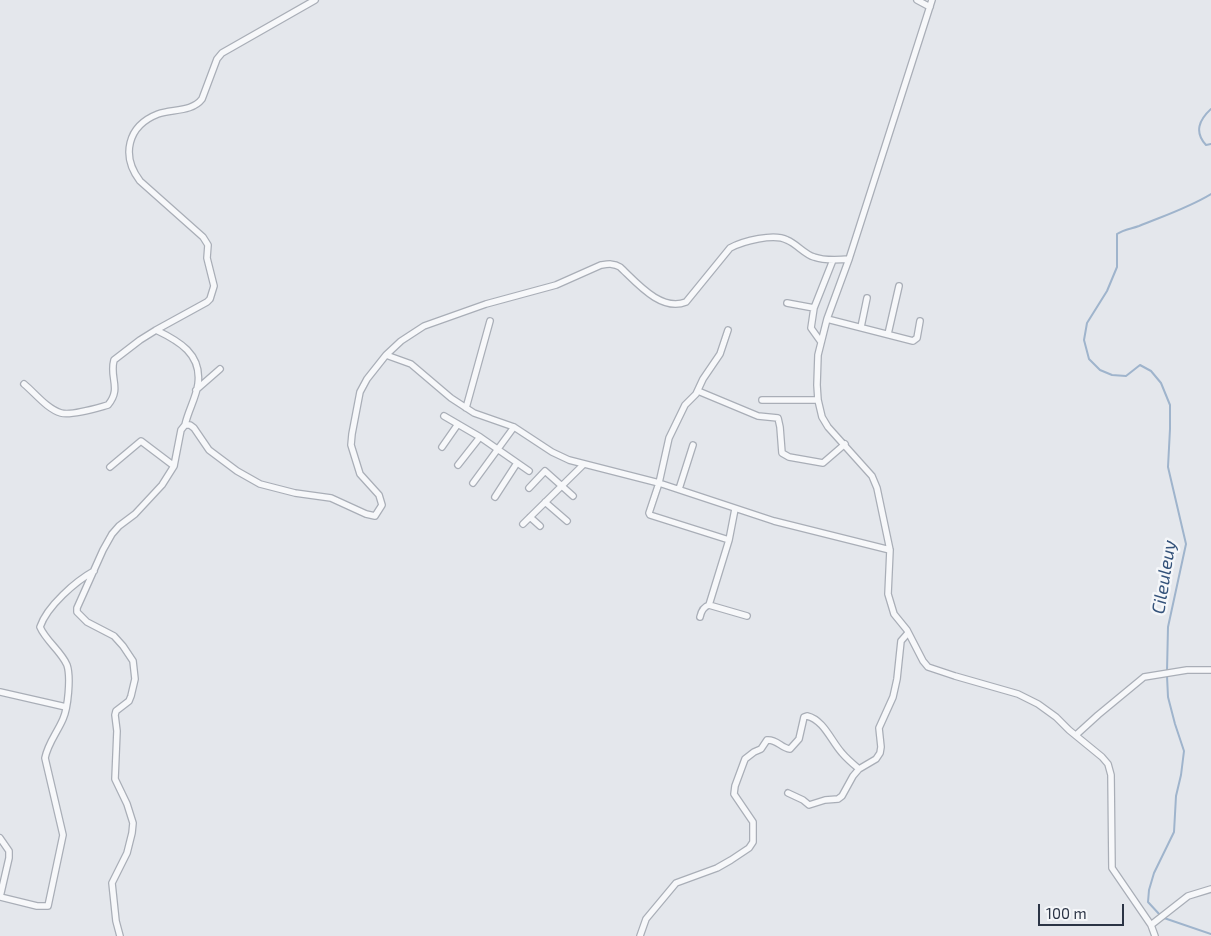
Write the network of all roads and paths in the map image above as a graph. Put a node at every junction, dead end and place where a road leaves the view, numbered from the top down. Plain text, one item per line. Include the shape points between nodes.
1 (315, 0) edge
2 (917, 0) edge
3 (932, 0) edge
4 (930, 7) junction
5 (849, 259) junction
6 (833, 260) junction
7 (899, 286) dead end
8 (867, 298) dead end
9 (787, 303) dead end
10 (814, 308) junction
11 (827, 319) junction
12 (920, 320) dead end
13 (490, 321) dead end
14 (861, 327) junction
15 (156, 330) junction
16 (728, 330) dead end
17 (888, 334) junction
18 (821, 342) junction
19 (386, 355) junction
20 (220, 369) dead end
21 (24, 384) dead end
22 (196, 390) junction
23 (698, 391) junction
24 (762, 400) dead end
25 (818, 400) junction
26 (466, 408) junction
27 (444, 416) dead end
28 (458, 424) junction
29 (185, 425) junction
30 (514, 427) junction
31 (480, 437) junction
32 (844, 444) junction
33 (693, 445) dead end
34 (442, 447) dead end
35 (498, 450) junction
36 (517, 463) junction
37 (584, 464) junction
38 (458, 465) dead end
39 (174, 466) junction
40 (110, 467) dead end
41 (530, 471) dead end
42 (473, 482) dead end
43 (659, 483) junction
44 (561, 485) junction
45 (528, 488) dead end
46 (679, 489) junction
47 (573, 496) dead end
48 (495, 497) dead end
49 (546, 502) junction
50 (735, 509) junction
51 (530, 517) junction
52 (568, 521) dead end
53 (523, 524) dead end
54 (540, 526) dead end
55 (729, 540) junction
56 (890, 550) junction
57 (94, 571) junction
58 (709, 605) junction
59 (747, 616) dead end
60 (700, 617) dead end
61 (908, 633) junction
62 (1211, 670) edge
63 (0, 692) edge
64 (66, 707) junction
65 (1076, 735) junction
66 (859, 769) junction
67 (788, 793) dead end
68 (0, 838) edge
69 (1211, 888) edge
70 (0, 897) edge
71 (1151, 924) junction
72 (120, 936) edge
73 (640, 936) edge
74 (1155, 936) edge

1 - 15 street via 222,53 198,104 156,115 142,125 129,142 129,155 140,181 206,239 214,286 210,299
2 - 4 street
3 - 4 street
4 - 5 street
5 - 6 street
5 - 11 street
6 - 10 street
6 - 19 street via 812,257 786,239 768,238 739,243 730,248 686,302 676,305 643,289 617,265 601,265 556,285 486,304 424,326 400,341
7 - 17 street
8 - 14 street
9 - 10 street
10 - 18 street via 811,328
11 - 14 street
11 - 18 street
12 - 17 street via 915,341
13 - 26 street
14 - 17 street
15 - 21 street via 114,360 115,392 108,405 62,413 46,404
15 - 22 street via 174,338 190,351 198,374
16 - 23 street via 720,354
18 - 25 street
19 - 26 street via 411,364
19 - 29 street via 360,392 351,445 360,474 379,495 382,505 374,516 331,498 260,484 209,450 194,428
20 - 22 street
22 - 29 street
23 - 32 street via 758,416 778,418 782,453 789,457 823,462
23 - 43 street via 685,405 669,438
24 - 25 street
25 - 32 street via 828,428
26 - 30 street
27 - 28 street
28 - 31 street
28 - 34 street
29 - 39 street via 181,430
30 - 35 street
30 - 37 street via 552,452
31 - 35 street
31 - 38 street
32 - 56 street via 872,476
33 - 46 street
35 - 36 street
35 - 42 street
36 - 41 street
36 - 48 street
37 - 43 street
37 - 44 street
39 - 40 street via 141,441
39 - 57 street via 162,486 135,514 118,526
43 - 46 street
43 - 55 street via 650,515
44 - 45 street via 545,471
44 - 47 street
44 - 49 street
46 - 50 street
49 - 51 street
49 - 52 street
50 - 55 street
50 - 56 street
51 - 53 street
51 - 54 street
55 - 58 street
56 - 61 street via 888,594 894,614
57 - 64 street via 68,590 40,626 67,666
57 - 72 street via 77,612 87,622 114,636 123,646 133,661 135,679 129,701 115,715 115,779 133,823 127,853 112,883
58 - 59 street
58 - 60 street via 702,610
61 - 65 street via 928,666 1018,694 1038,704
61 - 66 street via 902,641 893,697 879,728 880,753
62 - 65 street via 1148,675
63 - 64 street
64 - 70 street via 45,758 63,835 48,906
65 - 71 street via 1108,764 1111,774 1112,868
66 - 67 street via 836,800 809,805
66 - 73 street via 842,754 812,717 804,717 799,739 790,749 767,740 762,749 745,759 735,786 734,794 753,822 754,842 724,864 676,883 646,919
68 - 70 street via 9,851 9,858
69 - 71 street via 1188,896
71 - 74 street

